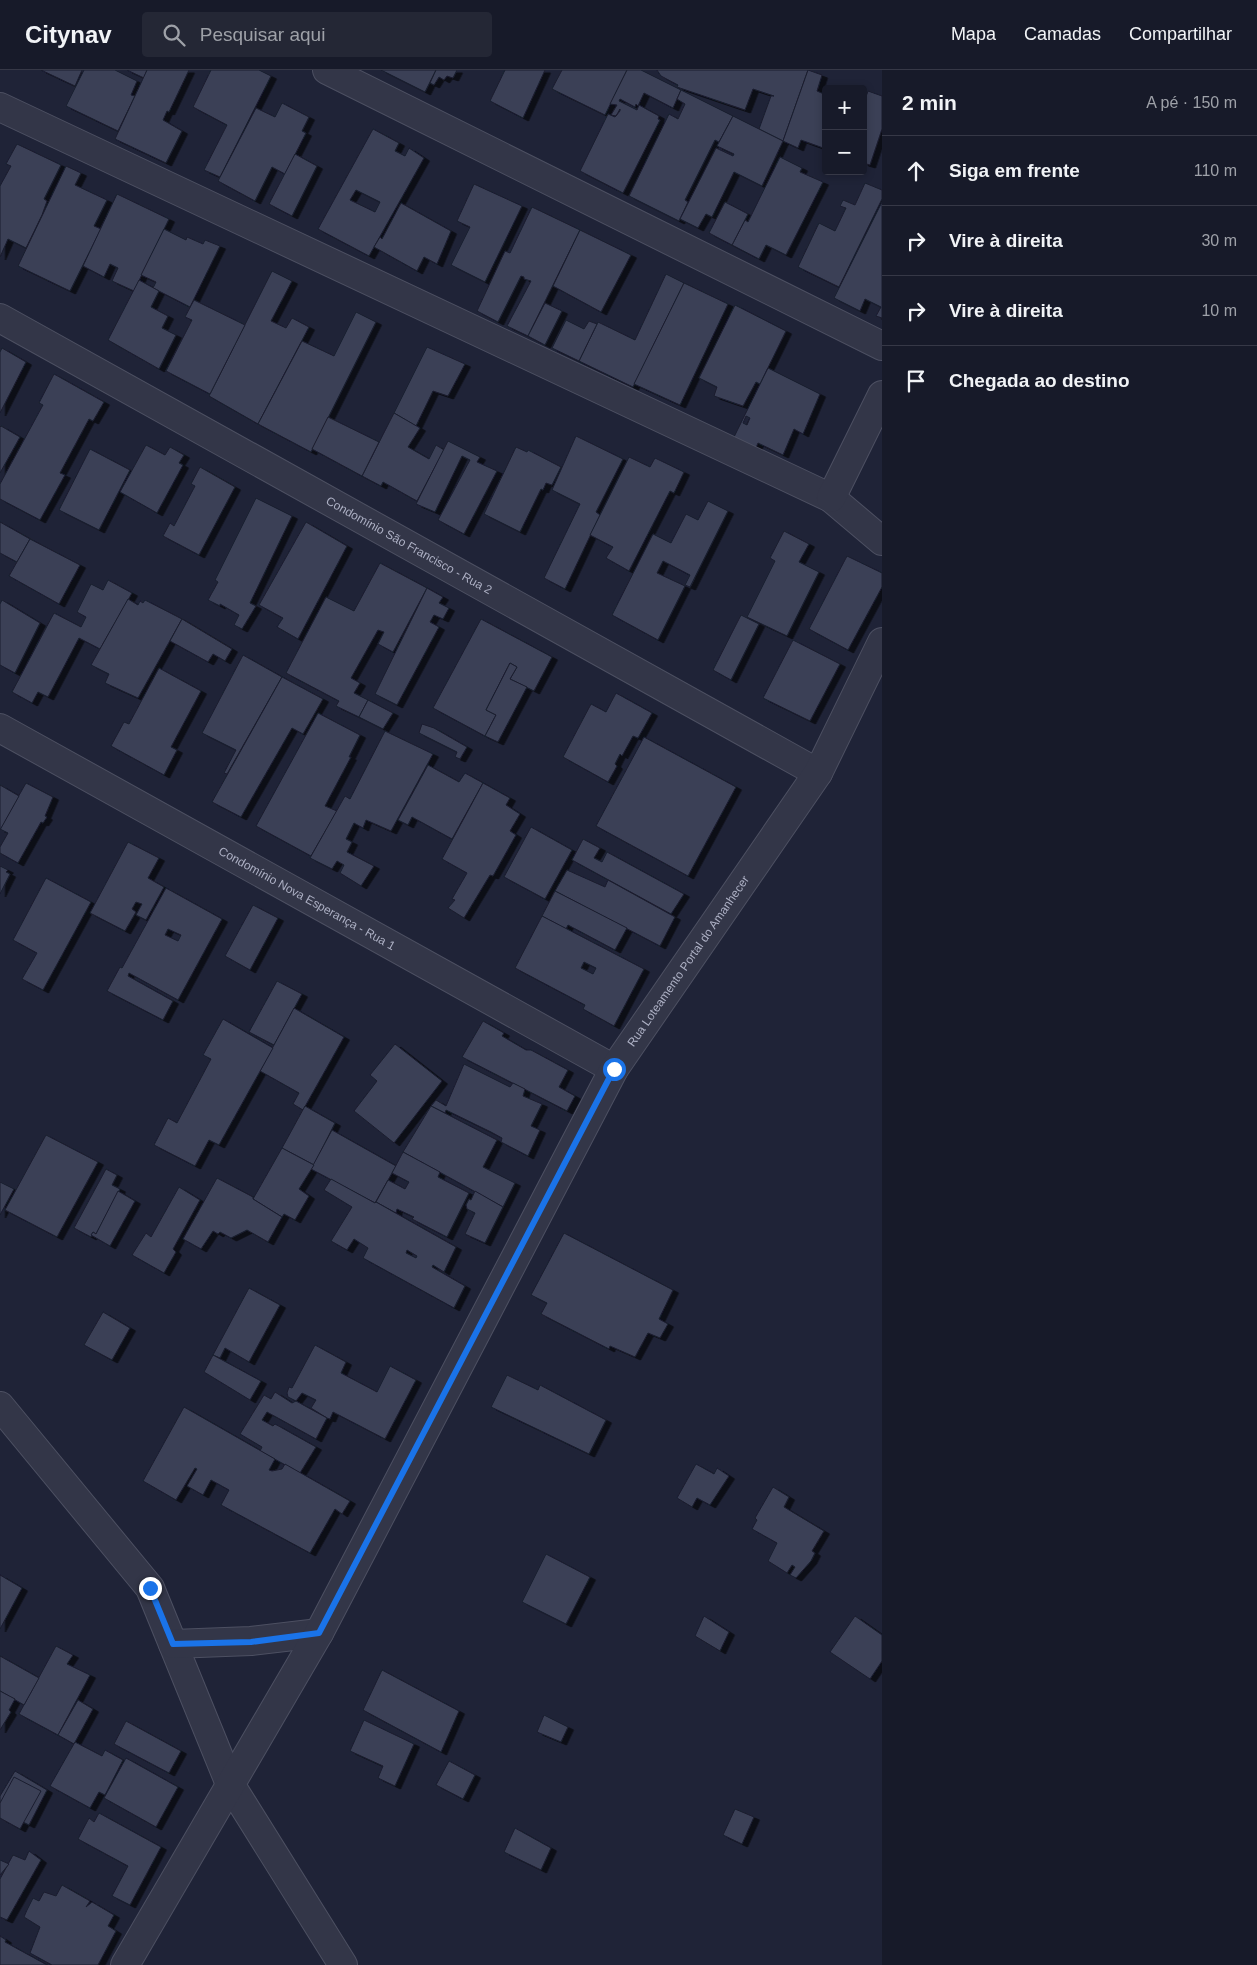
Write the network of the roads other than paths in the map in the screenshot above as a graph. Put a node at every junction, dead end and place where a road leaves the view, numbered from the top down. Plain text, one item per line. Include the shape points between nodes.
1 (327, 70) edge
2 (0, 107) edge
3 (0, 318) edge
4 (882, 346) edge
5 (882, 395) edge
6 (831, 498) junction
7 (882, 541) edge
8 (882, 642) edge
9 (0, 728) edge
10 (818, 773) junction
11 (614, 1069) junction
12 (0, 1406) edge
13 (319, 1633) junction
14 (173, 1644) junction
15 (230, 1784) junction
16 (125, 1965) edge
17 (343, 1965) edge

1 - 4 street
2 - 6 street
3 - 10 street, Condomínio São Francisco - Rua 2
5 - 6 street
6 - 7 street
8 - 10 street, Rua Loteamento Portal do Amanhecer
9 - 11 street, Condomínio Nova Esperança - Rua 1
10 - 11 street, Rua Loteamento Portal do Amanhecer
11 - 13 street, Rua Loteamento Portal do Amanhecer
12 - 14 street via 150,1588
13 - 14 street via 251,1642
13 - 15 street, Rua Loteamento Portal do Amanhecer
14 - 15 street
15 - 16 street, Rua Loteamento Portal do Amanhecer
15 - 17 street

